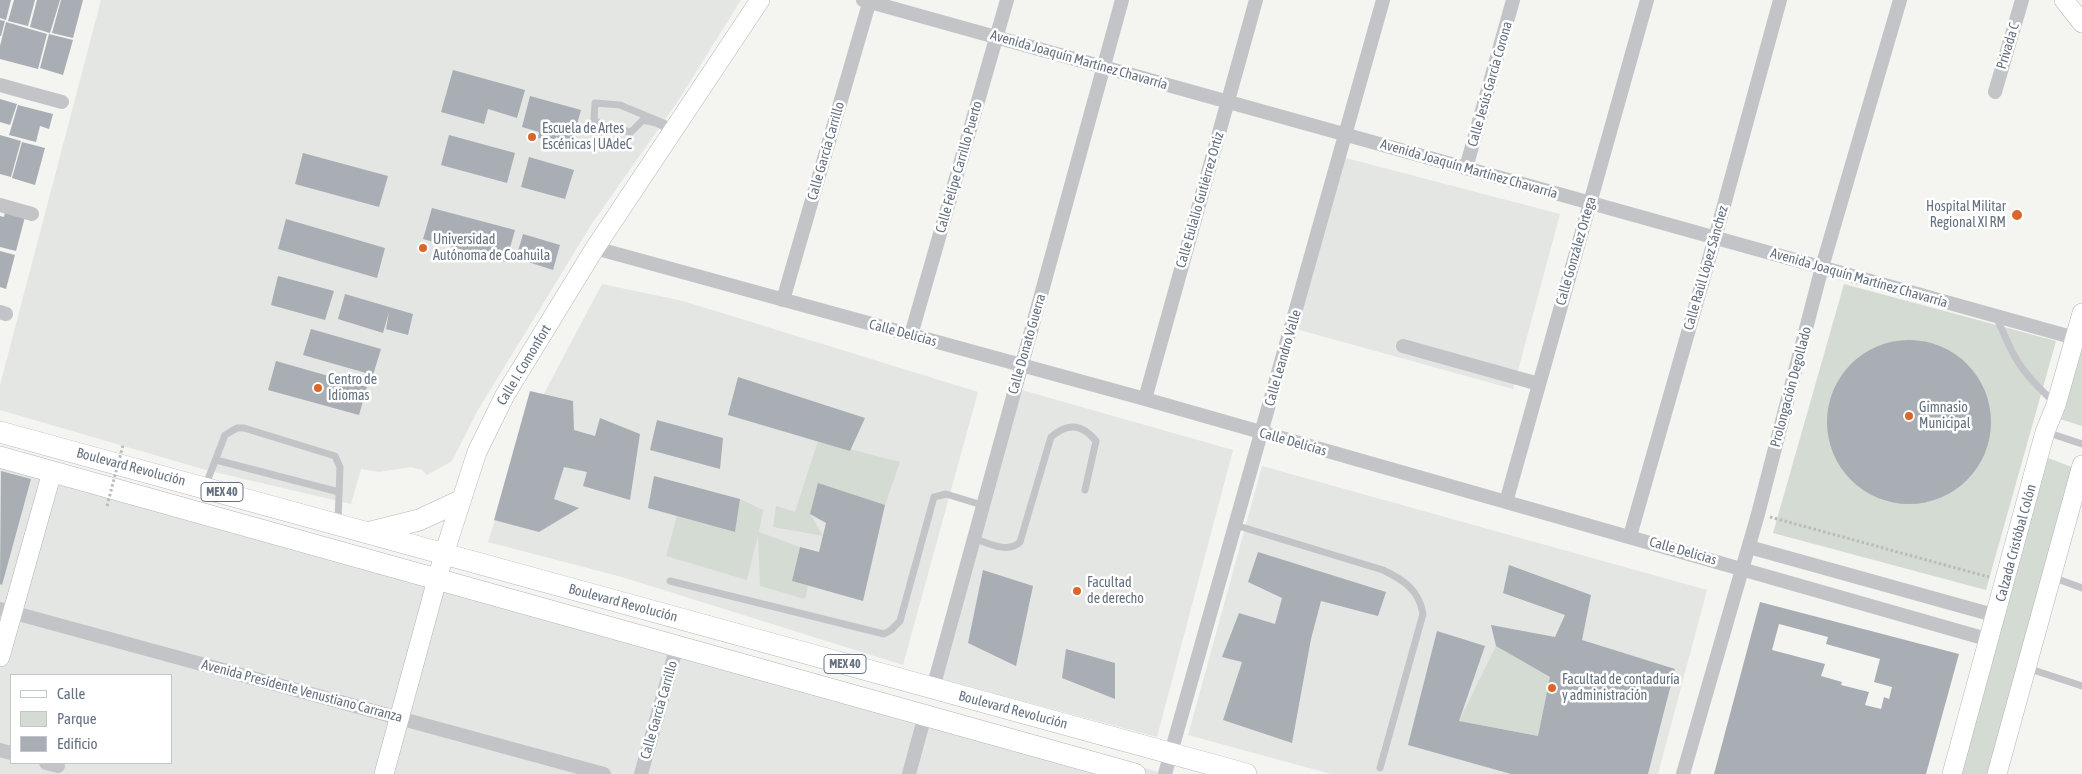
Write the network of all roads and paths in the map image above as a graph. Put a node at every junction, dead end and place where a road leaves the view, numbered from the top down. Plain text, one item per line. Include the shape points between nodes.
1 (760, 0) edge
2 (1007, 0) edge
3 (1122, 0) edge
4 (1256, 0) edge
5 (1383, 0) edge
6 (1514, 0) edge
7 (1647, 0) edge
8 (1780, 0) edge
9 (1900, 0) edge
10 (2022, 0) edge
11 (2064, 0) edge
12 (868, 1) edge
13 (2082, 23) edge
14 (996, 37) junction
15 (1104, 67) junction
16 (0, 85) edge
17 (1994, 92) dead end
18 (62, 102) dead end
19 (1228, 102) junction
20 (674, 130) junction
21 (1345, 134) junction
22 (1466, 168) junction
23 (1590, 203) junction
24 (0, 205) edge
25 (32, 214) dead end
26 (1715, 238) junction
27 (595, 248) junction
28 (1822, 267) junction
29 (783, 300) junction
30 (2082, 313) edge
31 (1996, 316) junction
32 (911, 335) junction
33 (2075, 338) junction
34 (1403, 346) dead end
35 (1022, 365) junction
36 (1539, 384) junction
37 (1145, 399) junction
38 (2056, 404) junction
39 (0, 432) edge
40 (2045, 432) junction
41 (1262, 434) junction
42 (2082, 444) edge
43 (123, 445) dead end
44 (0, 458) edge
45 (216, 460) junction
46 (2082, 465) edge
47 (52, 472) junction
48 (204, 487) junction
49 (1085, 490) dead end
50 (339, 492) junction
51 (460, 501) junction
52 (1506, 502) junction
53 (982, 505) junction
54 (2077, 505) edge
55 (107, 506) dead end
56 (1758, 514) junction
57 (338, 524) junction
58 (1235, 525) junction
59 (367, 533) junction
60 (1630, 536) junction
61 (973, 538) junction
62 (1749, 547) junction
63 (444, 554) junction
64 (1742, 568) junction
65 (2051, 577) junction
66 (437, 580) junction
67 (670, 581) dead end
68 (2006, 582) junction
69 (2082, 588) edge
70 (6, 610) edge
71 (1997, 616) junction
72 (1990, 640) junction
73 (677, 646) junction
74 (0, 657) edge
75 (2026, 668) junction
76 (2082, 686) edge
77 (933, 688) junction
78 (925, 715) junction
79 (400, 718) junction
80 (1171, 753) junction
81 (1380, 768) dead end
82 (384, 774) edge
83 (604, 774) edge
84 (642, 774) edge
85 (909, 774) edge
86 (1135, 774) edge
87 (1165, 774) edge
88 (1246, 774) edge
89 (1683, 774) edge
90 (1952, 774) edge
91 (1997, 774) edge

1 - 20 main road, Calle I. Comonfort
2 - 14 street, Calle Felipe Carrillo Puerto
3 - 15 street, Calle Donato Guerra
4 - 19 street, Calle Eulalio Gutiérrez Ortiz
5 - 21 street, Calle Leandro Valle
6 - 22 street, Calle Jesús García Corona
7 - 23 street, Calle González Ortega
8 - 26 street, Calle Raúl López Sánchez
9 - 28 street, Prolongación Degollado
10 - 17 street, Privada C
11 - 13 main road
12 - 14 street, Avenida Joaquín Martínez Chavarría
12 - 29 street, Calle García Carrillo
14 - 15 street, Avenida Joaquín Martínez Chavarría
14 - 32 street, Calle Felipe Carrillo Puerto
15 - 19 street, Avenida Joaquín Martínez Chavarría
15 - 35 street, Calle Donato Guerra
16 - 18 street
19 - 21 street, Avenida Joaquín Martínez Chavarría
19 - 37 street, Calle Eulalio Gutiérrez Ortiz
20 - 20 lane via 620,105 595,103 594,120 606,127 631,132 643,120
20 - 27 main road, Calle I. Comonfort
21 - 22 street, Avenida Joaquín Martínez Chavarría
21 - 41 street, Calle Leandro Valle
22 - 23 street, Avenida Joaquín Martínez Chavarría
23 - 26 street, Avenida Joaquín Martínez Chavarría
23 - 36 street, Calle González Ortega
24 - 25 street
26 - 28 street, Avenida Joaquín Martínez Chavarría
26 - 60 street, Calle Raúl López Sánchez
27 - 29 street, Calle Delicias
27 - 51 main road, Calle I. Comonfort via 506,395 477,452
28 - 31 street, Avenida Joaquín Martínez Chavarría
28 - 56 street, Prolongación Degollado
29 - 32 street, Calle Delicias
30 - 33 main road, Calzada Cristóbal Colón
31 - 33 street, Avenida Joaquín Martínez Chavarría
31 - 38 lane via 2013,357 2028,378
32 - 35 street, Calle Delicias
33 - 38 main road, Calzada Cristóbal Colón
34 - 36 street
35 - 37 street, Calle Delicias
35 - 53 street, Calle Donato Guerra
36 - 52 street, Calle González Ortega
37 - 41 street, Calle Delicias
38 - 40 main road, Calzada Cristóbal Colón
39 - 48 main road, Boulevard Revolución / MEX 40
40 - 42 lane
40 - 68 main road, Calzada Cristóbal Colón
41 - 52 street, Calle Delicias
41 - 58 street, Calle Leandro Valle
43 - 55 path, bridge
44 - 47 main road, MEX 40
45 - 48 lane
45 - 50 lane
45 - 50 lane via 225,435 244,428 331,453 338,461
46 - 54 main road
47 - 66 main road, MEX 40
47 - 70 main road
48 - 57 main road, Boulevard Revolución / MEX 40
49 - 61 lane via 1096,441 1077,426 1069,426 1051,437 1020,542 1008,548
50 - 57 lane
51 - 59 main road via 419,520
51 - 63 main road, Calle I. Comonfort
52 - 60 street, Calle Delicias
53 - 61 street, Calle Donato Guerra
53 - 67 lane via 946,494 934,497 900,620 884,634
54 - 65 main road
56 - 62 street, Prolongación Degollado
56 - 68 path
57 - 59 main road, Boulevard Revolución / MEX 40
58 - 80 street, Calle Leandro Valle
58 - 81 lane via 1384,570 1402,579 1421,601 1423,614
59 - 63 main road, Boulevard Revolución / MEX 40
60 - 64 street, Calle Delicias
61 - 77 street, Calle Donato Guerra
62 - 64 street, Prolongación Degollado
62 - 71 street
63 - 66 main road, Calle I. Comonfort
63 - 77 main road, Boulevard Revolución / MEX 40
64 - 72 street, Calle Delicias
64 - 89 street, Prolongación Degollado
65 - 69 lane
65 - 75 main road
66 - 73 main road, MEX 40
66 - 79 main road, Calle I. Comonfort
68 - 71 main road, Calzada Cristóbal Colón
70 - 74 main road
70 - 79 street, Avenida Presidente Venustiano Carranza
71 - 72 main road, Calzada Cristóbal Colón
72 - 90 main road, Calzada Cristóbal Colón
73 - 78 main road, MEX 40
73 - 84 street, Calle García Carrillo
75 - 76 lane
75 - 91 main road
77 - 80 main road, Boulevard Revolución / MEX 40
78 - 85 street
78 - 86 main road, MEX 40
79 - 82 main road, Calle I. Comonfort
79 - 83 street, Avenida Presidente Venustiano Carranza
80 - 87 street, Calle Leandro Valle
80 - 88 main road, Boulevard Revolución / MEX 40

